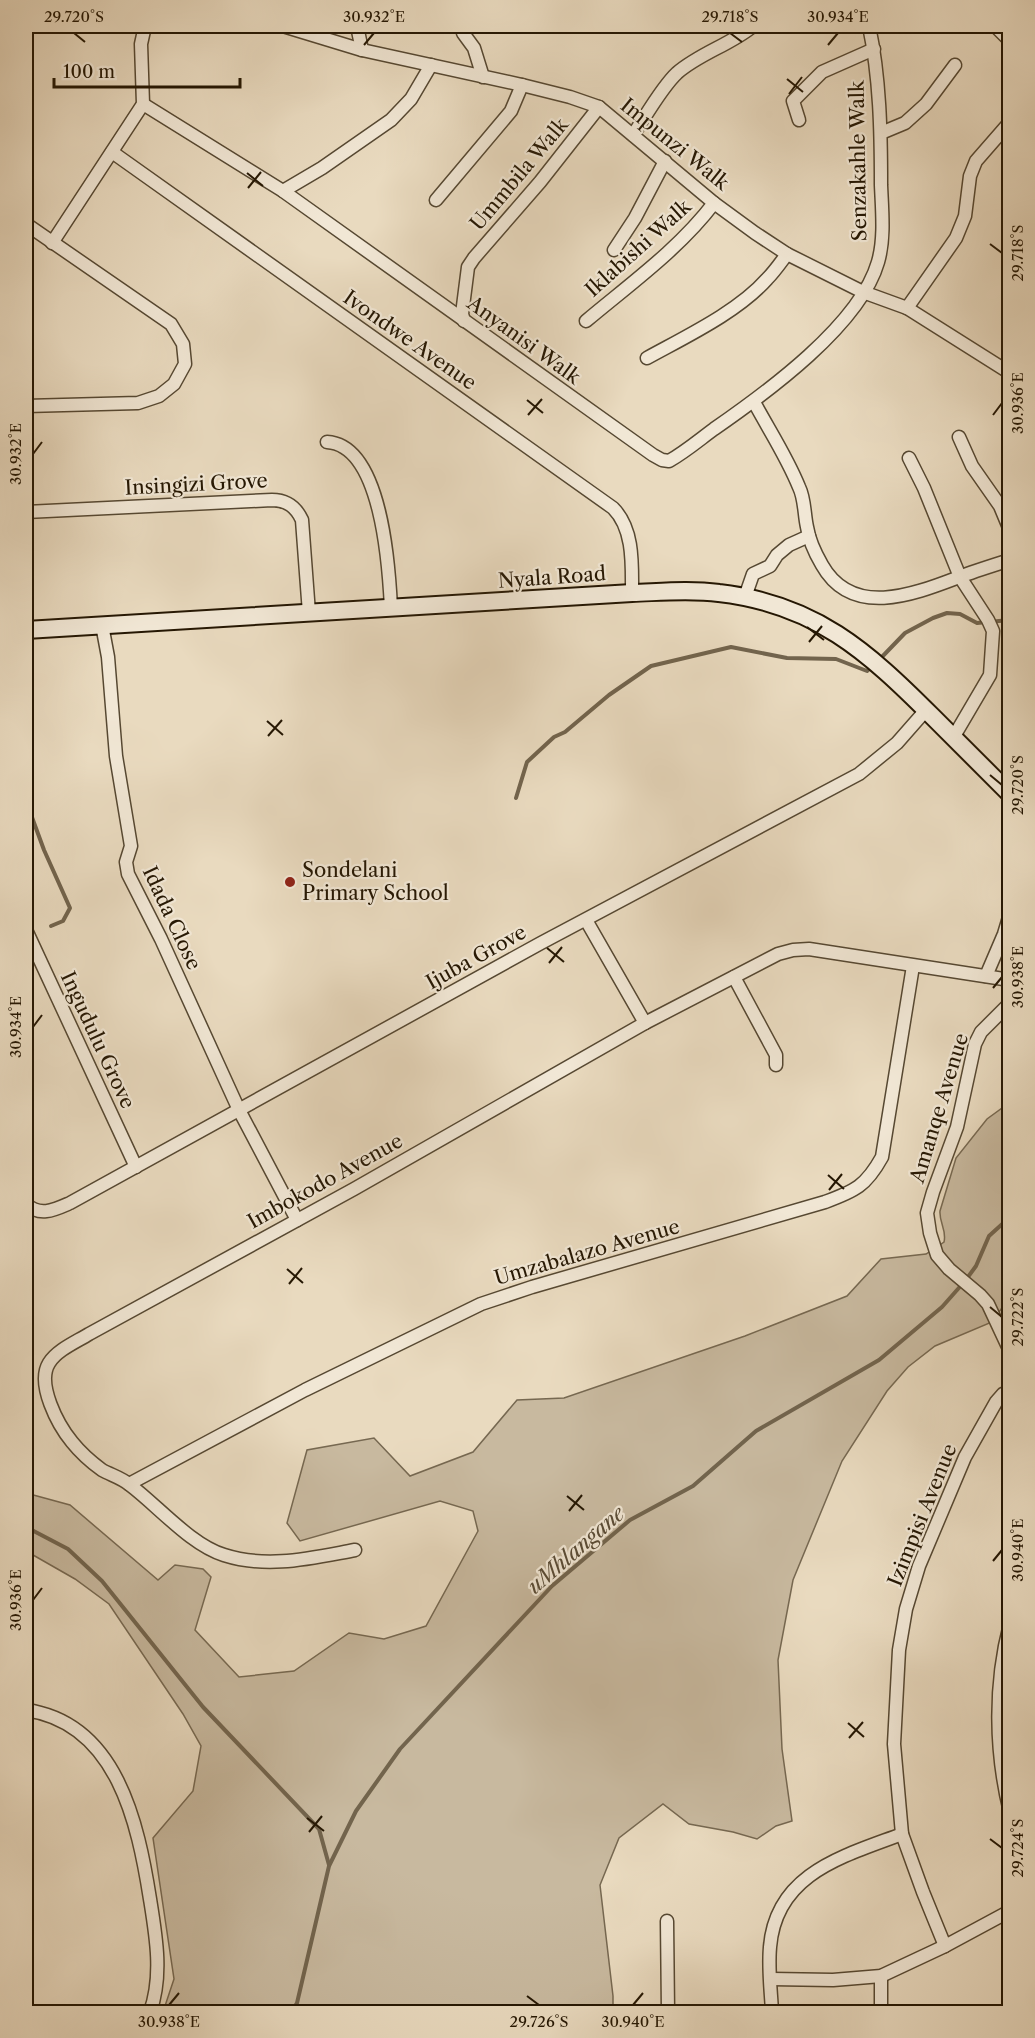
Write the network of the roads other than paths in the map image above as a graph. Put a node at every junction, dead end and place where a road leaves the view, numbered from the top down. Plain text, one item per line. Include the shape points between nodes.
1 (145, 26) edge
2 (283, 26) edge
3 (357, 26) edge
4 (463, 26) edge
5 (753, 26) edge
6 (869, 26) edge
7 (995, 26) edge
8 (1010, 41) edge
9 (874, 49) junction
10 (362, 50) junction
11 (431, 65) junction
12 (955, 65) dead end
13 (483, 76) junction
14 (522, 85) junction
15 (143, 104) junction
16 (599, 107) junction
17 (799, 120) dead end
18 (1010, 122) edge
19 (880, 133) junction
20 (633, 135) junction
21 (112, 152) junction
22 (665, 161) junction
23 (283, 191) junction
24 (436, 200) dead end
25 (714, 203) junction
26 (26, 224) edge
27 (52, 243) junction
28 (614, 250) dead end
29 (787, 254) junction
30 (863, 292) junction
31 (907, 308) junction
32 (464, 321) junction
33 (586, 321) dead end
34 (647, 358) dead end
35 (1010, 373) edge
36 (754, 402) junction
37 (26, 406) edge
38 (959, 437) dead end
39 (327, 442) dead end
40 (909, 458) dead end
41 (26, 512) edge
42 (1010, 530) edge
43 (809, 536) junction
44 (1010, 560) edge
45 (960, 577) junction
46 (632, 593) junction
47 (745, 597) junction
48 (391, 608) junction
49 (309, 613) junction
50 (102, 625) junction
51 (26, 630) edge
52 (926, 710) junction
53 (953, 738) junction
54 (1010, 794) edge
55 (1010, 914) edge
56 (586, 920) junction
57 (26, 930) edge
58 (913, 966) junction
59 (734, 976) junction
60 (986, 976) junction
61 (1010, 980) edge
62 (1010, 1003) edge
63 (645, 1023) junction
64 (776, 1065) dead end
65 (239, 1110) junction
66 (136, 1167) junction
67 (28, 1206) edge
68 (297, 1220) junction
69 (1010, 1350) edge
70 (1010, 1390) edge
71 (129, 1484) junction
72 (355, 1550) dead end
73 (1010, 1624) edge
74 (26, 1710) edge
75 (1010, 1812) edge
76 (902, 1834) junction
77 (1010, 1911) edge
78 (667, 1921) dead end
79 (945, 1946) junction
80 (881, 1976) junction
81 (771, 1979) junction
82 (150, 2013) edge
83 (668, 2013) edge
84 (772, 2013) edge
85 (881, 2013) edge

1 - 15 street via 141,44
2 - 10 street, Impunzi Walk
3 - 10 street
4 - 13 street
5 - 20 street via 676,74
6 - 9 street, Senzakahle Walk
7 - 8 street
9 - 17 street via 822,72 793,101
9 - 19 street, Senzakahle Walk
10 - 11 street, Impunzi Walk
11 - 13 street, Impunzi Walk
11 - 23 street via 411,99 391,120
12 - 19 street via 926,104 905,123
13 - 14 street, Impunzi Walk
14 - 16 street, Impunzi Walk
14 - 24 street via 511,111
15 - 21 street
15 - 23 street, Anyanisi Walk
16 - 20 street, Impunzi Walk
16 - 32 street, Ummbila Walk via 468,267
18 - 31 street via 976,161 965,216 956,238
19 - 30 street, Senzakahle Walk via 881,242 878,262
20 - 22 street, Impunzi Walk
21 - 27 street
21 - 46 street, Ivondwe Avenue via 613,508 628,531
22 - 25 street, Impunzi Walk
22 - 28 street
23 - 32 street, Anyanisi Walk
25 - 29 street, Impunzi Walk
25 - 33 street, Iklabishi Walk via 668,252
26 - 27 street
27 - 37 street via 171,324 181,338 185,364 174,384 159,396 138,404
29 - 30 street, Impunzi Walk
29 - 34 street via 767,280 743,301
30 - 31 street, Impunzi Walk
30 - 36 street, Anyanisi Walk via 844,318 787,377
31 - 35 street, Impunzi Walk
32 - 36 street, Anyanisi Walk via 662,460 673,458
36 - 43 street via 800,488
38 - 42 street
39 - 48 street via 347,448 367,474 383,530
40 - 45 street
41 - 49 street, Insingizi Grove via 284,501 294,507 302,520
43 - 45 street via 830,576 860,596 903,596
43 - 47 street via 753,574
44 - 45 street
45 - 53 street via 990,625 990,675
46 - 47 street, Nyala Road via 697,591
46 - 48 street, Nyala Road
47 - 52 street, Nyala Road via 780,606 850,642
48 - 49 street, Nyala Road
49 - 50 street, Nyala Road
50 - 51 street, Nyala Road
50 - 65 street, Idada Close via 116,756 131,846 126,862 128,874
52 - 53 street, Nyala Road
52 - 56 street, Ijuba Grove via 897,743 859,774
53 - 54 street, Nyala Road
55 - 60 street
56 - 63 street
56 - 65 street, Ijuba Grove
57 - 66 street, Ingudulu Grove
58 - 59 street, Imbokodo Avenue via 801,949 778,954
58 - 60 street, Imbokodo Avenue
58 - 71 street, Umzabalazo Avenue via 882,1157 869,1178 849,1193 481,1304 304,1390
59 - 63 street, Imbokodo Avenue
59 - 64 street via 776,1055
60 - 61 street, Imbokodo Avenue
62 - 69 street, Amanqe Avenue via 981,1032 975,1044 957,1127 927,1213 938,1254 988,1304
63 - 68 street, Imbokodo Avenue
65 - 66 street, Ijuba Grove
65 - 68 street, Idada Close
66 - 67 street, Ijuba Grove via 57,1209 46,1212
68 - 71 street, Imbokodo Avenue via 89,1334 49,1363 44,1387 65,1433 102,1470
70 - 76 street, Izimpisi Avenue via 996,1402 965,1457 906,1609 899,1650 894,1744
71 - 72 street, Imbokodo Avenue via 206,1547 224,1555 260,1563 290,1562
73 - 75 street via 1002,1660 998,1721 1001,1767
74 - 82 street via 67,1722 88,1740 117,1779 133,1815 156,1935 157,1980
76 - 79 street, Izimpisi Avenue
76 - 81 street via 840,1857 799,1884 774,1926
77 - 79 street
78 - 83 street
79 - 80 street
80 - 81 street
80 - 85 street
81 - 84 street

